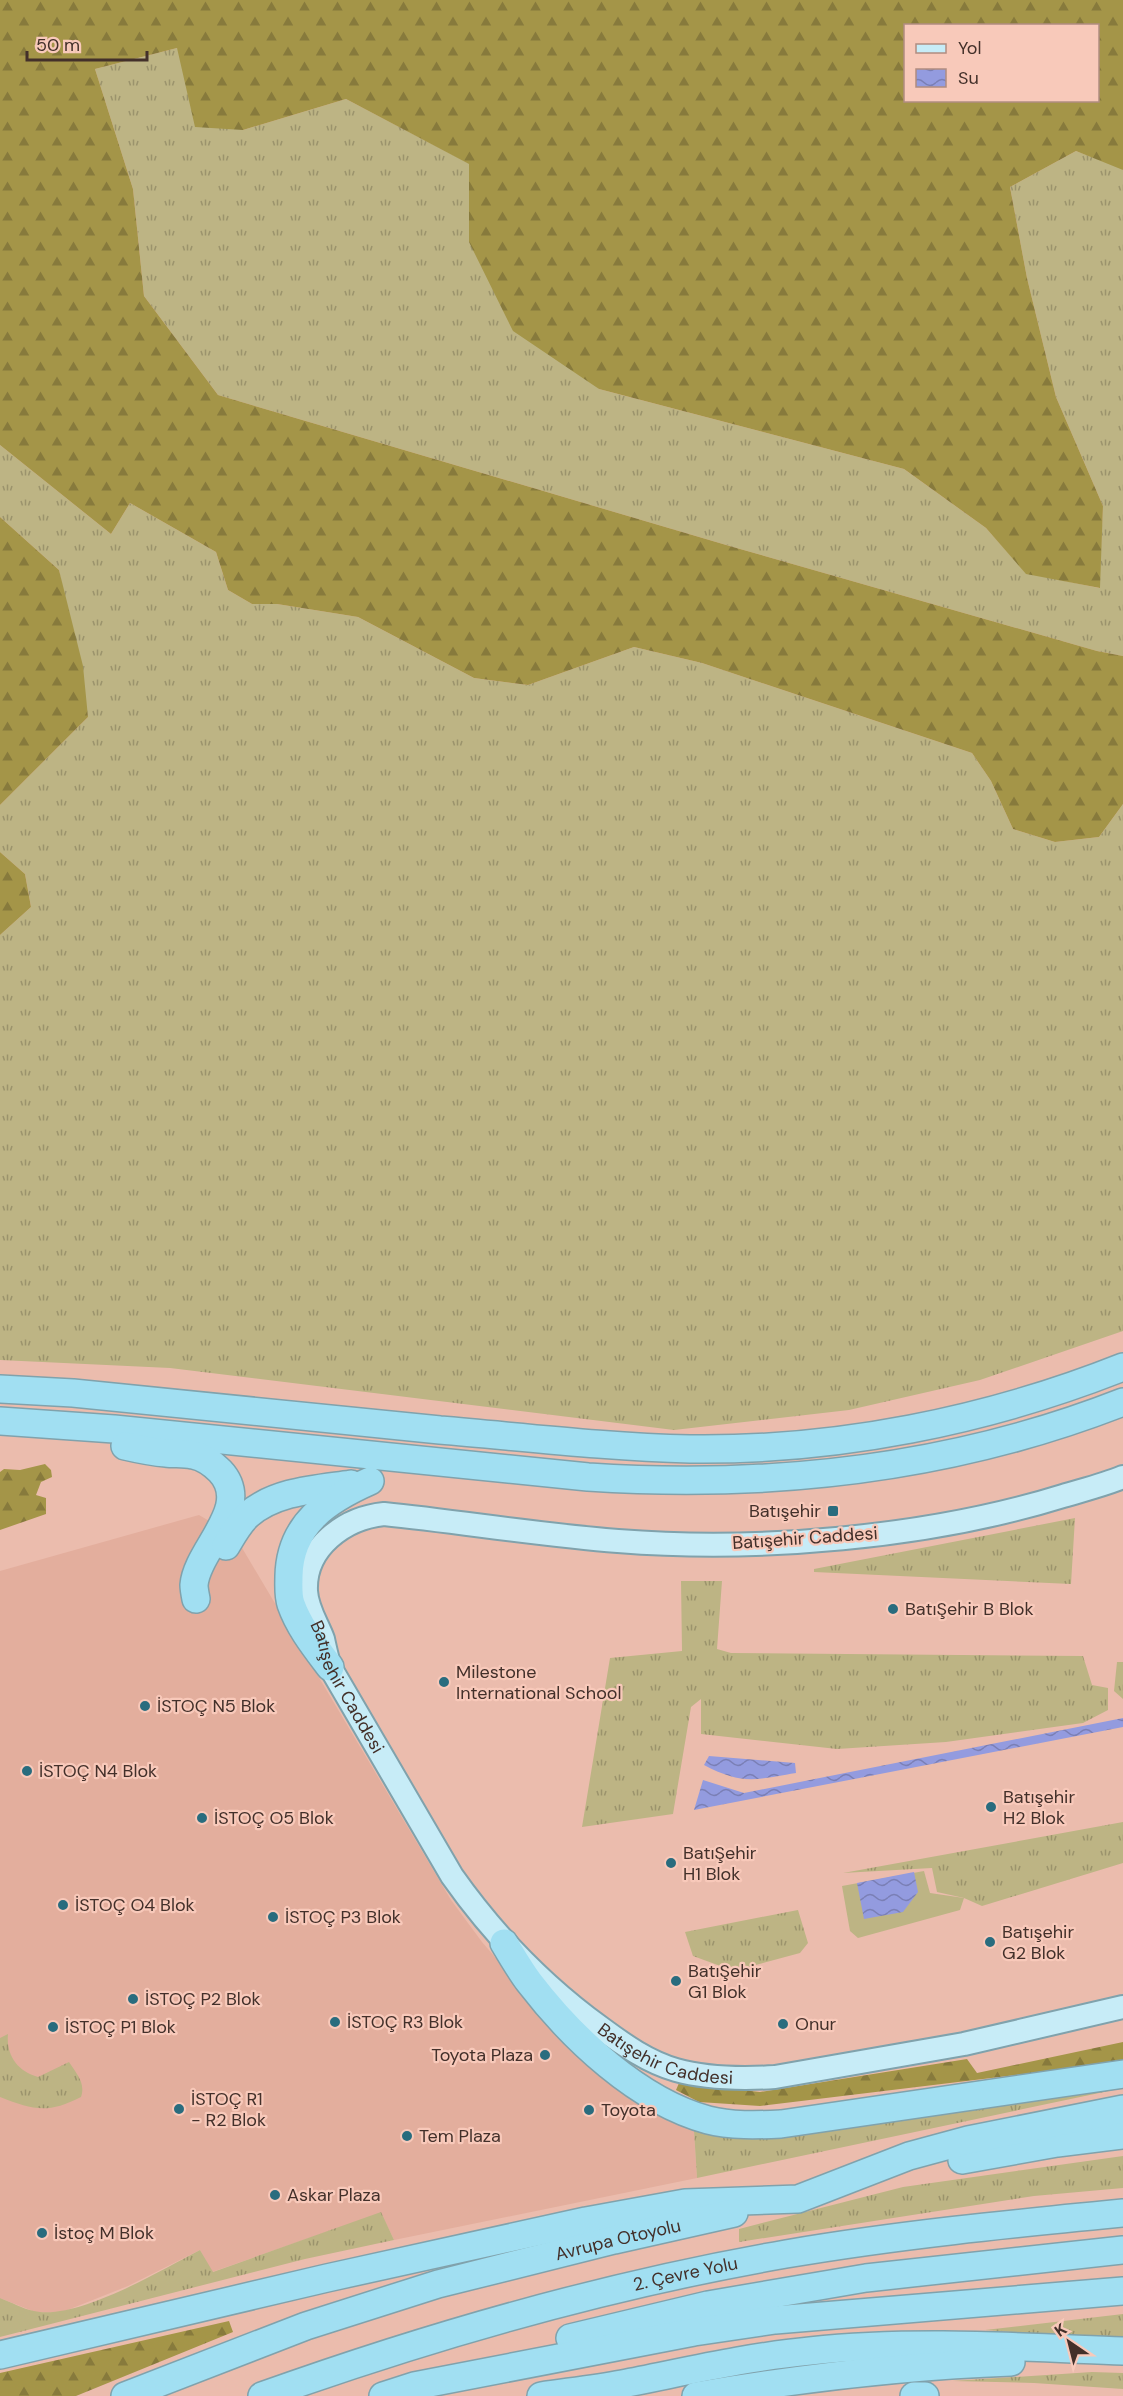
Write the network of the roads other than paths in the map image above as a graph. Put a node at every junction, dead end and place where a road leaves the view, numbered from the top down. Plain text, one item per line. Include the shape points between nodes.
1 (1123, 1349) edge
2 (1123, 1367) edge
3 (0, 1389) edge
4 (1123, 1402) edge
5 (998, 1409) junction
6 (0, 1421) edge
7 (49, 1423) junction
8 (1123, 1477) edge
9 (330, 1666) junction
10 (504, 1943) junction
11 (1123, 2007) edge
12 (1123, 2074) edge
13 (1123, 2109) edge
14 (1123, 2135) edge
15 (798, 2199) junction
16 (1123, 2213) edge
17 (1123, 2250) edge
18 (1114, 2292) edge
19 (1123, 2351) edge
20 (0, 2355) edge
21 (1123, 2360) edge
22 (414, 2386) junction
23 (124, 2396) edge
24 (262, 2396) edge
25 (383, 2396) edge
26 (539, 2396) edge
27 (696, 2396) edge
28 (914, 2396) edge
29 (925, 2396) edge

1 - 5 highway
2 - 5 highway via 1061,1391
3 - 5 highway via 585,1443 694,1449 818,1442 918,1427
4 - 7 highway via 1017,1437 923,1459 842,1472 723,1481 588,1477
6 - 7 highway
7 - 9 highway via 135,1448 194,1455 212,1463 225,1476 230,1505 200,1567 194,1584 196,1599 237,1529 258,1508 313,1489 370,1481 341,1494 321,1509 304,1527 291,1555 290,1602 302,1628
8 - 9 main road, Batışehir Caddesi via 1036,1505 962,1522 758,1543 619,1541 384,1514 367,1516 323,1542 308,1576 310,1612
9 - 10 main road, Batışehir Caddesi via 452,1876
10 - 11 main road, Batışehir Caddesi via 572,2006 622,2043 674,2070 712,2077 745,2079 821,2070 964,2044
10 - 12 highway via 528,1981 598,2057 661,2102 711,2121 781,2124
13 - 15 highway via 968,2140 909,2157
14 - 15 highway, Avrupa Otoyolu via 990,2154
15 - 20 highway via 685,2203 586,2221
15 - 23 highway, Avrupa Otoyolu via 438,2284 306,2326
16 - 24 highway, 2. Çevre Yolu via 908,2236 704,2270 490,2322 362,2360
17 - 22 highway, 2. Çevre Yolu via 866,2278 708,2305 460,2368
18 - 22 highway via 774,2320
18 - 26 highway via 769,2340 678,2359
19 - 26 highway via 892,2344 808,2351
21 - 27 highway via 898,2368
22 - 25 highway
28 - 29 highway

